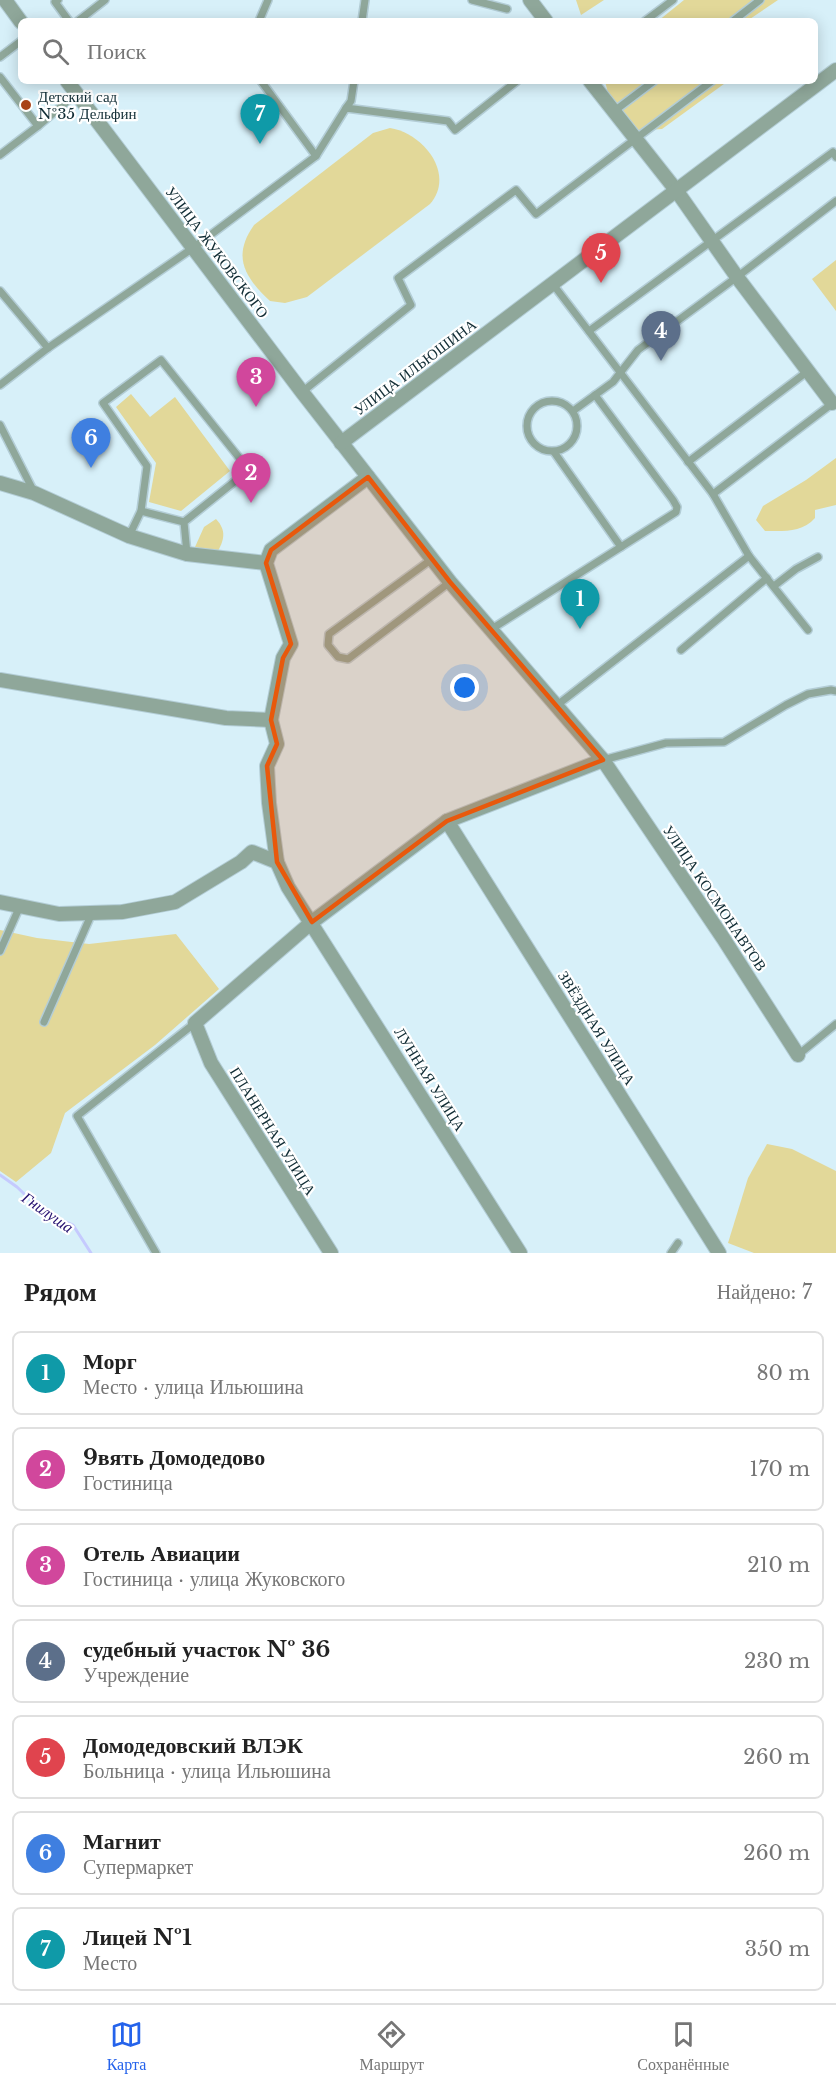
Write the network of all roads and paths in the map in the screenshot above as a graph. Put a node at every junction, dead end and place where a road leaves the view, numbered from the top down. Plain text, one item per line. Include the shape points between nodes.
1 (5, 0) edge
2 (58, 0) edge
3 (105, 0) edge
4 (268, 0) edge
5 (365, 0) edge
6 (472, 0) edge
7 (530, 0) edge
8 (673, 0) edge
9 (744, 0) edge
10 (760, 0) edge
11 (750, 8) junction
12 (507, 9) dead end
13 (18, 18) edge
14 (67, 18) edge
15 (82, 18) edge
16 (260, 18) edge
17 (362, 18) edge
18 (544, 18) edge
19 (649, 18) edge
20 (737, 18) edge
21 (18, 43) edge
22 (0, 57) edge
23 (836, 70) edge
24 (0, 77) edge
25 (69, 84) edge
26 (263, 84) edge
27 (354, 84) edge
28 (514, 84) edge
29 (592, 84) edge
30 (650, 84) edge
31 (708, 84) edge
32 (817, 84) edge
33 (818, 84) edge
34 (76, 94) junction
35 (346, 108) junction
36 (613, 112) junction
37 (38, 126) junction
38 (634, 139) junction
39 (0, 155) edge
40 (316, 156) junction
41 (836, 157) edge
42 (676, 190) junction
43 (836, 201) edge
44 (710, 240) junction
45 (194, 248) junction
46 (737, 277) junction
47 (552, 283) junction
48 (0, 291) edge
49 (589, 331) junction
50 (48, 348) junction
51 (808, 371) junction
52 (621, 373) junction
53 (0, 385) edge
54 (302, 392) junction
55 (595, 395) junction
56 (834, 405) edge
57 (573, 411) junction
58 (0, 424) edge
59 (341, 443) junction
60 (554, 452) junction
61 (688, 462) junction
62 (368, 477) junction
63 (0, 483) edge
64 (34, 493) junction
65 (713, 494) junction
66 (141, 511) junction
67 (184, 522) junction
68 (129, 536) junction
69 (621, 547) junction
70 (187, 554) junction
71 (749, 556) junction
72 (818, 557) dead end
73 (432, 559) junction
74 (266, 563) junction
75 (767, 578) junction
76 (450, 582) junction
77 (774, 586) junction
78 (490, 630) junction
79 (808, 630) dead end
80 (681, 650) dead end
81 (0, 680) edge
82 (836, 691) edge
83 (556, 706) junction
84 (272, 720) junction
85 (603, 760) junction
86 (447, 821) junction
87 (277, 862) junction
88 (0, 902) edge
89 (20, 906) junction
90 (92, 913) junction
91 (312, 922) junction
92 (0, 951) edge
93 (44, 1022) dead end
94 (195, 1023) junction
95 (836, 1024) edge
96 (798, 1054) joint
97 (678, 1243) dead end
98 (156, 1253) edge
99 (331, 1253) edge
100 (520, 1253) edge
101 (671, 1253) edge
102 (719, 1253) edge

1 - 13 street
2 - 14 lane via 55,2
3 - 15 lane
4 - 16 lane
5 - 17 lane
6 - 12 lane
7 - 18 street
8 - 19 lane
9 - 11 lane
10 - 11 lane
11 - 20 lane
21 - 22 lane
23 - 33 street, УЛИЦА ИЛЬЮШИНА
24 - 37 lane
25 - 34 street, УЛИЦА ЖУКОВСКОГО
26 - 40 lane
27 - 35 lane
28 - 35 lane via 454,130 448,121
29 - 36 street
30 - 36 lane
31 - 38 lane
32 - 42 street, УЛИЦА ИЛЬЮШИНА
34 - 37 lane
34 - 45 street, УЛИЦА ЖУКОВСКОГО
35 - 40 lane
36 - 38 street
37 - 39 lane
38 - 42 street
38 - 54 lane via 536,214 516,190 398,278 411,305
40 - 45 lane
41 - 44 lane via 832,152
42 - 44 street
42 - 47 street, УЛИЦА ИЛЬЮШИНА
43 - 46 lane
44 - 46 street
44 - 49 lane
45 - 50 lane
45 - 54 street, УЛИЦА ЖУКОВСКОГО
46 - 51 street
46 - 52 lane via 638,350
47 - 49 lane
47 - 59 street, УЛИЦА ИЛЬЮШИНА
48 - 50 lane
49 - 52 lane
50 - 53 lane
51 - 56 street
51 - 61 lane
52 - 55 lane
52 - 61 lane
54 - 59 street, УЛИЦА ЖУКОВСКОГО
55 - 57 lane
55 - 69 lane via 677,507 676,512
56 - 65 lane
57 - 60 lane via 578,424 576,436 566,448
57 - 60 lane via 552,401 535,408 529,417 531,441
58 - 64 lane
59 - 62 street
60 - 69 lane
61 - 65 lane
62 - 73 street
62 - 74 street via 271,550
63 - 64 street
64 - 68 street
65 - 71 lane
66 - 67 lane
66 - 67 lane via 147,466 102,403 161,360 249,470
66 - 68 lane
67 - 70 lane
68 - 70 street
69 - 78 lane
70 - 74 street
71 - 75 lane
71 - 83 lane
72 - 77 lane
73 - 76 street
73 - 76 lane via 329,634 328,645 338,657 348,658
74 - 84 street, ЛУННАЯ УЛИЦА via 291,644 283,658
75 - 77 lane
75 - 80 lane
76 - 78 street
77 - 79 lane
78 - 83 street
81 - 84 street via 226,718
82 - 85 lane via 808,694 724,742 666,743
83 - 85 street
84 - 87 street, ЛУННАЯ УЛИЦА via 277,744 267,766 268,802
85 - 86 street
85 - 96 street, УЛИЦА КОСМОНАВТОВ
86 - 91 street
86 - 102 street, ЗВЁЗДНАЯ УЛИЦА
87 - 90 street via 252,852 175,902
87 - 91 street, ЛУННАЯ УЛИЦА via 288,887
88 - 89 street
89 - 90 street via 59,914
89 - 92 lane
90 - 93 lane
91 - 94 street
91 - 100 street, ЛУННАЯ УЛИЦА
94 - 98 lane via 77,1116
94 - 99 street, ПЛАНЕРНАЯ УЛИЦА via 211,1064
95 - 96 lane
97 - 101 lane

